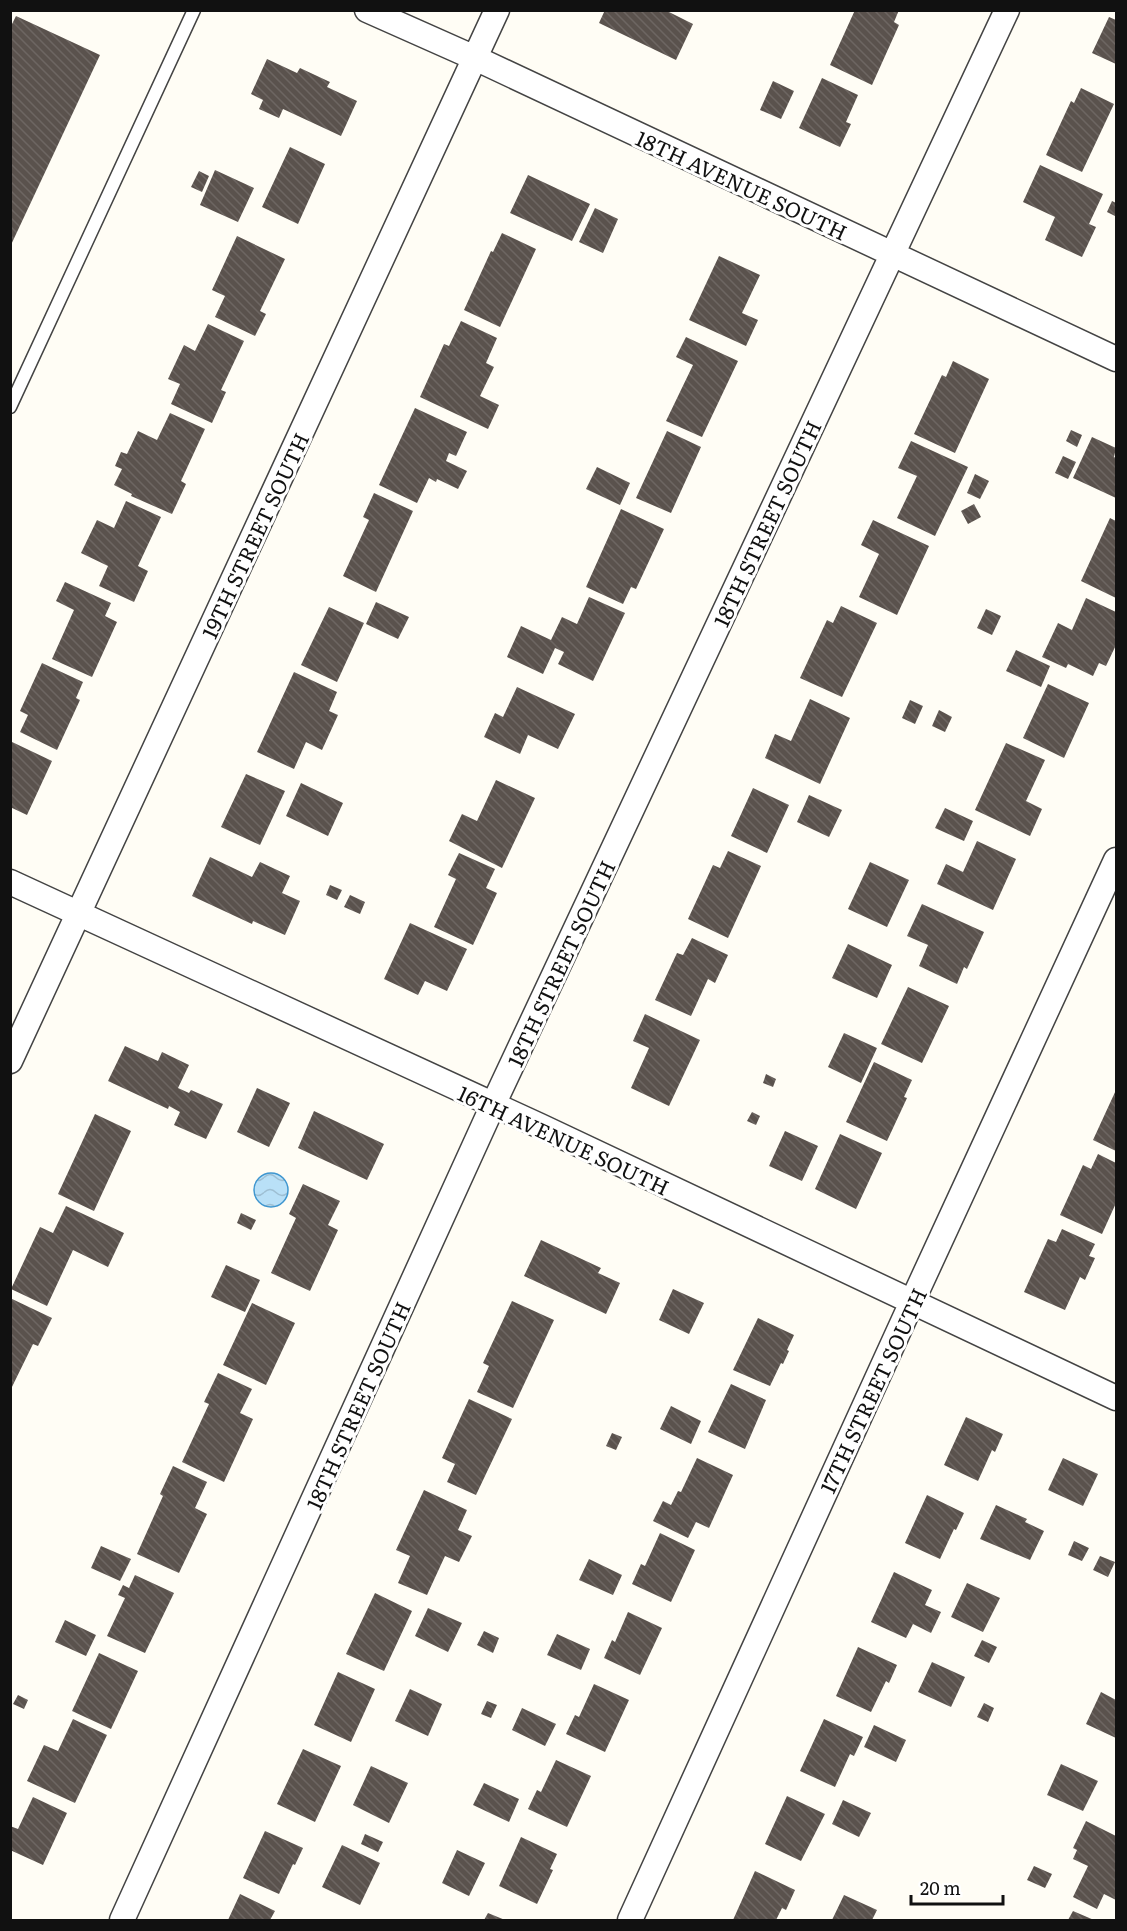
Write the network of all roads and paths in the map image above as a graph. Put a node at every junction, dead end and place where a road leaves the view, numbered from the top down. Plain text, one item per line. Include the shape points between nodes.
1 (194, 10) edge
2 (367, 10) edge
3 (497, 10) edge
4 (1007, 10) edge
5 (475, 58) junction
6 (893, 255) junction
7 (1116, 359) edge
8 (11, 405) edge
9 (1116, 860) edge
10 (10, 882) edge
11 (78, 915) junction
12 (10, 1060) edge
13 (493, 1105) junction
14 (912, 1302) junction
15 (1116, 1398) edge
16 (122, 1920) edge
17 (630, 1920) edge

1 - 8 lane
2 - 5 street, 18TH AVENUE SOUTH
3 - 5 street, 19TH STREET SOUTH
4 - 6 street, 18TH STREET SOUTH
5 - 6 street, 18TH AVENUE SOUTH
5 - 11 street, 19TH STREET SOUTH
6 - 7 street, 18TH AVENUE SOUTH
6 - 13 street, 18TH STREET SOUTH
9 - 14 street, 17TH STREET SOUTH
10 - 11 street, 16TH AVENUE SOUTH
11 - 12 street, 19TH STREET SOUTH
11 - 13 street, 16TH AVENUE SOUTH
13 - 14 street, 16TH AVENUE SOUTH
13 - 16 street, 18TH STREET SOUTH
14 - 15 street, 16TH AVENUE SOUTH
14 - 17 street, 17TH STREET SOUTH

